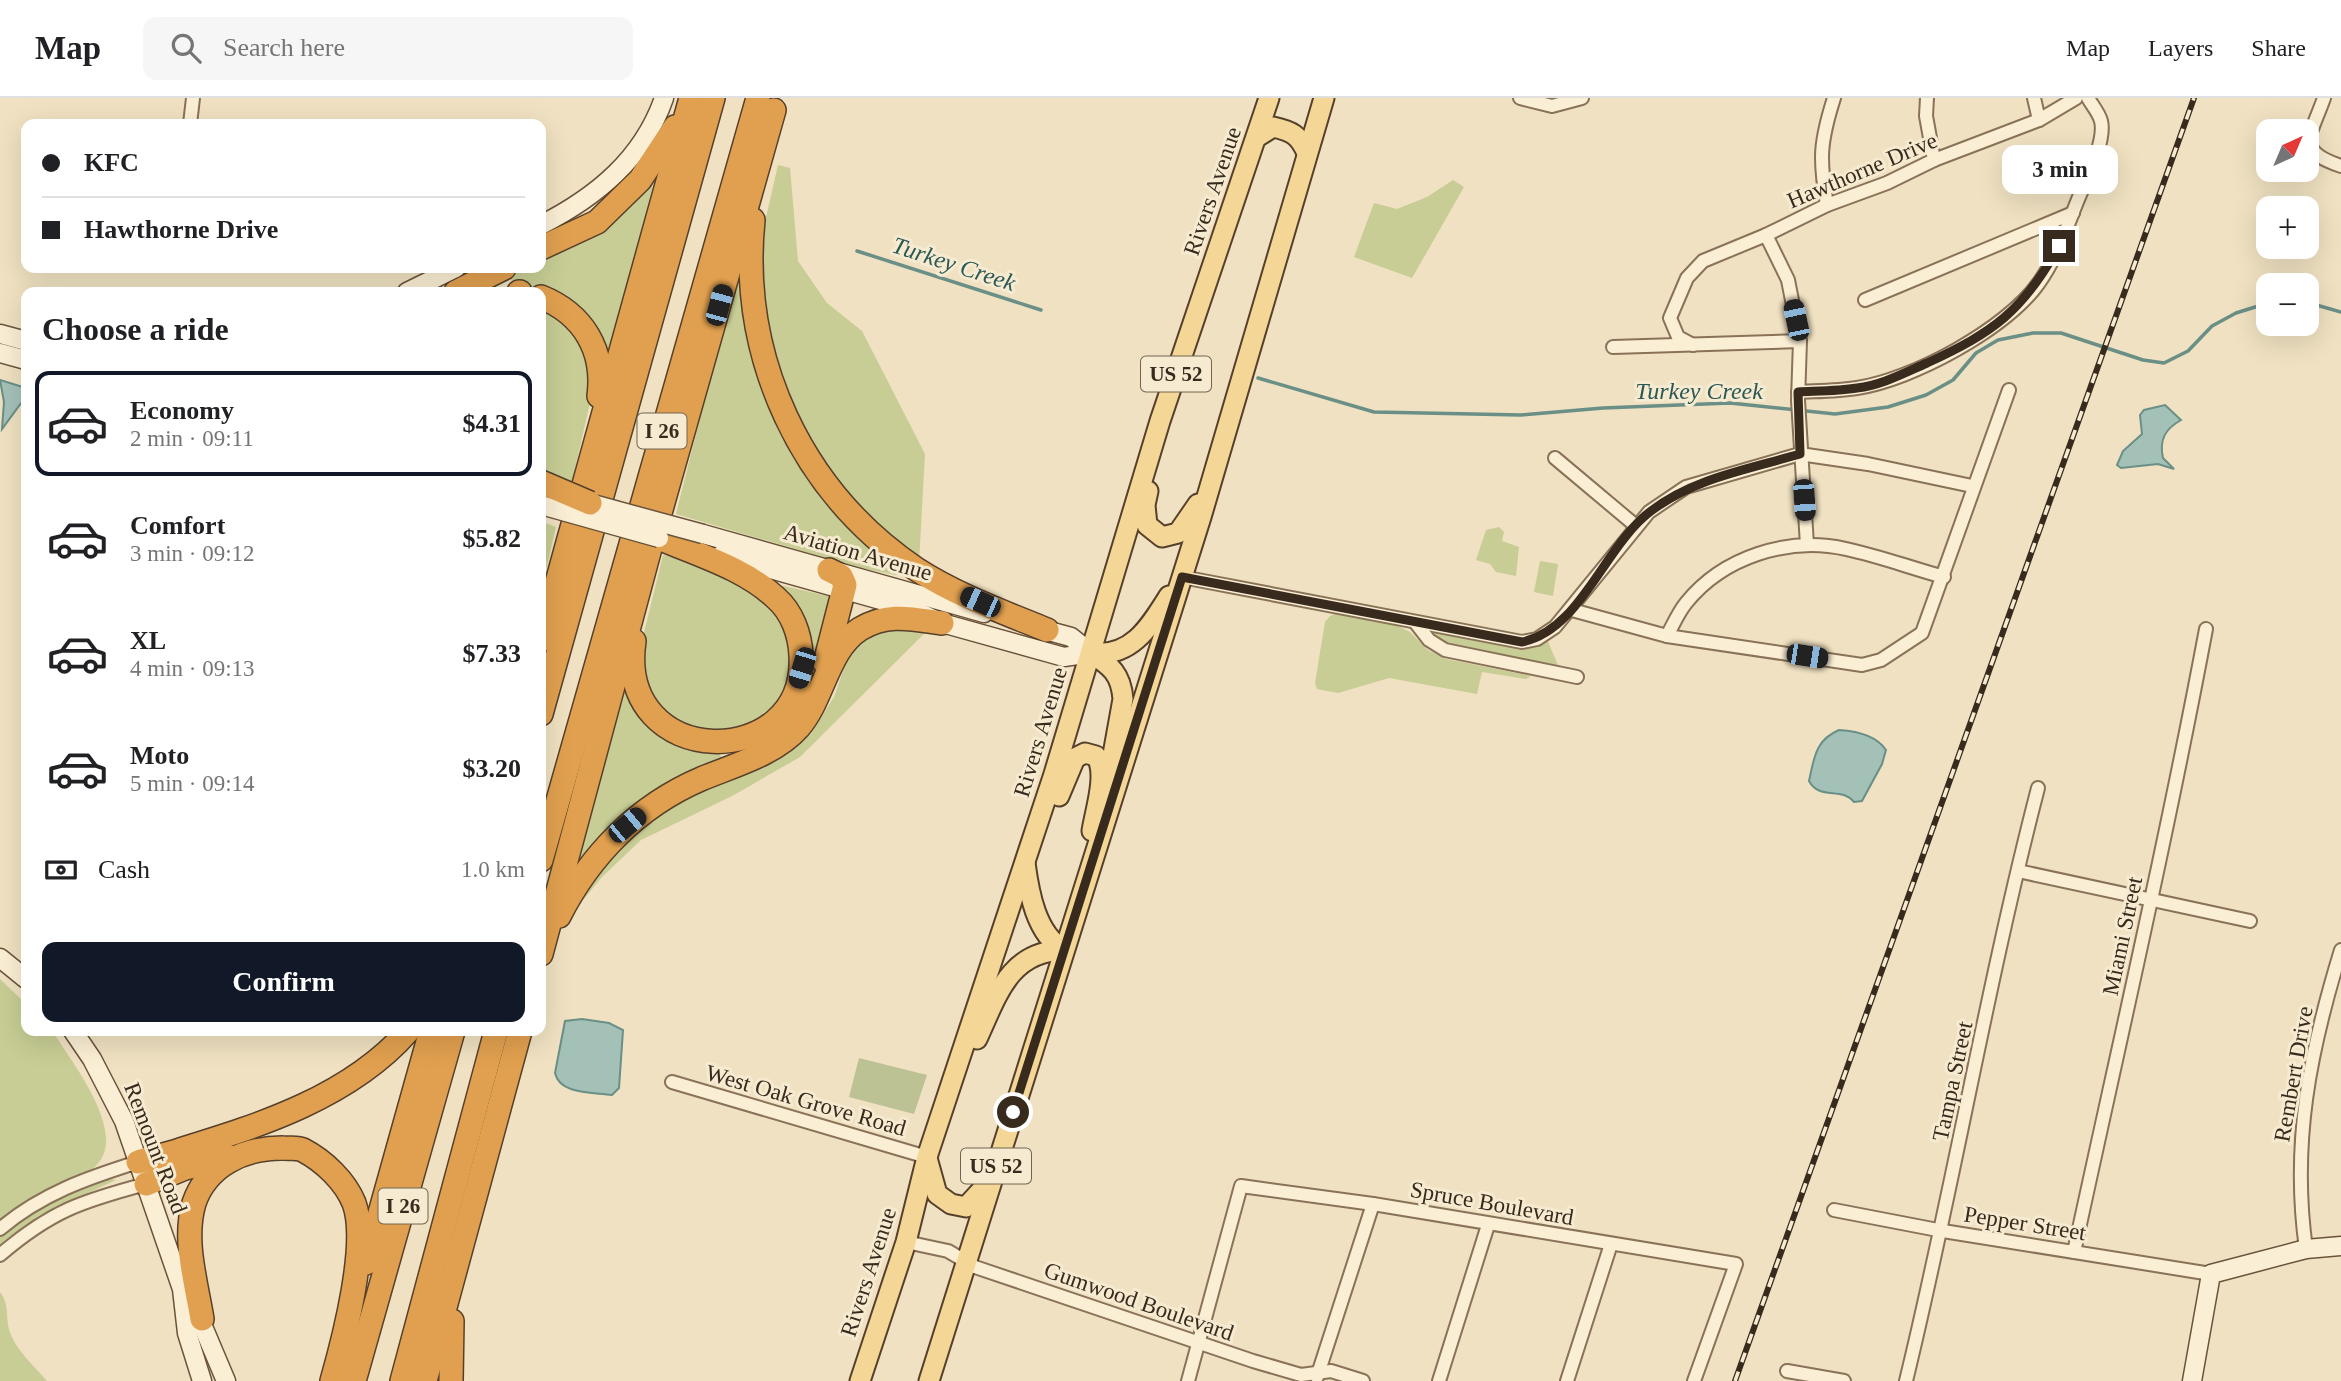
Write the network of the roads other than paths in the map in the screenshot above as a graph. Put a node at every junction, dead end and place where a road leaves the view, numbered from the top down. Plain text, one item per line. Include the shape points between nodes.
1 (193, 98) edge
2 (664, 98) edge
3 (689, 98) edge
4 (713, 98) edge
5 (1269, 98) edge
6 (1520, 98) edge
7 (1582, 98) edge
8 (1834, 98) edge
9 (1927, 98) edge
10 (2034, 98) edge
11 (2076, 98) edge
12 (2088, 98) edge
13 (2324, 98) edge
14 (1323, 99) edge
15 (770, 102) edge
16 (191, 119) edge
17 (2039, 120) junction
18 (1257, 137) junction
19 (1307, 153) junction
20 (1934, 160) junction
21 (2341, 166) edge
22 (1827, 205) junction
23 (2073, 213) junction
24 (546, 222) edge
25 (1766, 235) junction
26 (546, 246) edge
27 (446, 273) edge
28 (494, 273) edge
29 (417, 287) edge
30 (466, 287) edge
31 (546, 299) edge
32 (1866, 300) dead end
33 (0, 334) edge
34 (21, 340) edge
35 (1800, 341) junction
36 (1693, 345) junction
37 (1613, 347) dead end
38 (0, 353) edge
39 (21, 359) edge
40 (2009, 390) dead end
41 (1798, 396) junction
42 (1160, 421) junction
43 (1800, 454) junction
44 (1555, 458) dead end
45 (546, 483) edge
46 (1210, 485) junction
47 (1972, 486) junction
48 (546, 490) edge
49 (587, 494) junction
50 (546, 507) edge
51 (1636, 526) junction
52 (654, 545) junction
53 (1807, 545) junction
54 (699, 546) junction
55 (829, 570) junction
56 (1182, 577) junction
57 (1944, 577) junction
58 (844, 590) junction
59 (1572, 610) junction
60 (1415, 622) junction
61 (942, 623) junction
62 (546, 624) edge
63 (2206, 629) dead end
64 (1046, 630) junction
65 (1667, 636) junction
66 (1091, 653) junction
67 (1577, 677) dead end
68 (546, 696) edge
69 (816, 697) junction
70 (2038, 788) dead end
71 (1040, 817) junction
72 (1099, 840) junction
73 (546, 843) edge
74 (1025, 862) junction
75 (2018, 871) junction
76 (1082, 894) junction
77 (2153, 899) junction
78 (2250, 921) dead end
79 (546, 936) edge
80 (1064, 950) junction
81 (2341, 950) edge
82 (546, 952) edge
83 (0, 958) edge
84 (21, 975) edge
85 (76, 1036) edge
86 (404, 1036) edge
87 (430, 1036) edge
88 (452, 1036) edge
89 (495, 1036) edge
90 (519, 1036) edge
91 (672, 1082) dead end
92 (950, 1087) junction
93 (239, 1155) junction
94 (927, 1157) junction
95 (142, 1173) junction
96 (992, 1180) junction
97 (475, 1201) junction
98 (1373, 1204) junction
99 (1834, 1210) dead end
100 (1488, 1225) junction
101 (0, 1229) edge
102 (1942, 1231) junction
103 (906, 1242) junction
104 (1611, 1244) junction
105 (2341, 1246) edge
106 (2306, 1249) junction
107 (2074, 1252) junction
108 (0, 1255) edge
109 (966, 1262) junction
110 (2211, 1274) junction
111 (182, 1289) junction
112 (202, 1319) junction
113 (1196, 1343) junction
114 (341, 1349) junction
115 (1787, 1371) dead end
116 (1318, 1377) edge
117 (202, 1381) edge
118 (226, 1381) edge
119 (332, 1381) edge
120 (354, 1381) edge
121 (402, 1381) edge
122 (425, 1381) edge
123 (451, 1381) edge
124 (860, 1381) edge
125 (929, 1381) edge
126 (1188, 1381) edge
127 (1363, 1381) edge
128 (1439, 1381) edge
129 (1567, 1381) edge
130 (1694, 1381) edge
131 (1844, 1381) edge
132 (1906, 1381) edge
133 (2192, 1381) edge

1 - 16 street
2 - 24 street via 650,130 618,172 577,206
3 - 26 highway via 673,132 640,180 597,222
3 - 49 highway
4 - 68 highway, I 26
5 - 18 main road, Rivers Avenue / US 52
6 - 7 street via 1552,106
8 - 22 street via 1822,136 1820,165
9 - 20 street
10 - 17 street
11 - 17 street, Hawthorne Drive
12 - 23 street via 2101,121 2102,136
13 - 21 street via 2309,139 2311,149 2318,159
14 - 19 main road, US 52
15 - 52 highway
15 - 64 highway via 750,280 761,351 788,425 838,499 898,556 962,594
15 - 73 highway, I 26
17 - 20 street, Hawthorne Drive
18 - 19 main road via 1273,127 1287,130 1299,136
18 - 42 main road, Rivers Avenue / US 52
19 - 46 main road, US 52
20 - 22 street, Hawthorne Drive
22 - 25 street, Hawthorne Drive
23 - 32 street
23 - 41 street via 2038,284 2008,317 1976,340 1889,380
25 - 35 street via 1788,280
25 - 36 street, Hawthorne Drive via 1703,261 1686,278 1671,318 1678,337
27 - 29 street
28 - 30 highway
31 - 49 highway via 579,321 597,352 600,386
33 - 34 street
35 - 36 street
35 - 41 street
36 - 37 street
38 - 39 street
40 - 47 street
41 - 43 street
42 - 46 main road via 1145,505 1150,529 1162,537 1178,533
42 - 66 main road, Rivers Avenue / US 52
43 - 47 street
43 - 51 street via 1686,488 1648,512
43 - 53 street
44 - 51 street
45 - 49 highway, bridge
46 - 56 main road, US 52
47 - 57 street
48 - 49 street, Aviation Avenue, bridge
49 - 54 street, Aviation Avenue, bridge
49 - 62 highway
50 - 52 street, bridge
51 - 59 street
52 - 54 highway
52 - 54 highway via 632,649 638,688 654,716 684,737 730,742 761,731 786,706 802,668 801,648 797,629 776,598
52 - 79 highway
53 - 57 street via 1845,549
53 - 65 street via 1775,549 1737,562 1708,580 1685,604
54 - 55 street, Aviation Avenue
54 - 58 street, Aviation Avenue
55 - 58 highway via 841,576
55 - 64 street, Aviation Avenue
56 - 60 street
56 - 66 main road via 1138,640 1110,652
56 - 72 main road, US 52
57 - 65 street via 1922,633 1881,660 1863,665
58 - 61 street, Aviation Avenue via 909,608
58 - 69 highway
59 - 60 street via 1546,633 1522,642
59 - 65 street
60 - 67 street via 1429,640 1445,650
61 - 66 street, Aviation Avenue via 1064,657
61 - 69 highway via 886,618 858,630 838,653
63 - 77 street, Miami Street
64 - 66 street, Aviation Avenue via 1071,637
66 - 71 main road, Rivers Avenue / US 52
66 - 72 main road via 1114,669 1123,699
69 - 82 highway via 798,728 772,748 659,801 611,841 569,898
70 - 75 street, Tampa Street
71 - 74 main road, Rivers Avenue / US 52
71 - 76 main road via 1056,806 1074,758 1085,753 1096,756 1100,776
72 - 76 main road, US 52
74 - 80 main road via 1035,911 1049,936
74 - 92 main road, Rivers Avenue / US 52
75 - 77 street
75 - 102 street, Tampa Street
76 - 80 main road, US 52
77 - 78 street
77 - 107 street, Miami Street
80 - 92 main road via 1034,954 1005,981
80 - 96 main road, US 52
81 - 106 street, Rembert Drive via 2300,1138 2299,1194
83 - 84 street
85 - 95 street, Remount Road via 124,1121
86 - 95 highway via 337,1090
87 - 114 highway
88 - 120 highway, I 26
89 - 121 highway, I 26
90 - 97 highway
91 - 94 street, West Oak Grove Road
92 - 94 main road, Rivers Avenue / US 52
93 - 95 highway
93 - 112 highway via 221,1165 202,1186 190,1223
93 - 114 highway via 264,1148 301,1149 339,1177 354,1203 358,1247
94 - 96 main road via 937,1194 951,1204 966,1207
94 - 103 main road, Rivers Avenue / US 52
95 - 101 street via 95,1175 46,1196
95 - 108 street via 65,1208
95 - 111 street, Remount Road
96 - 109 main road, US 52
97 - 122 highway
97 - 123 highway via 455,1298
98 - 100 street, Spruce Boulevard
98 - 113 street, Spruce Boulevard via 1241,1186
98 - 116 street
99 - 102 street, Pepper Street
100 - 104 street, Spruce Boulevard
100 - 128 street
102 - 107 street, Pepper Street
102 - 132 street, Tampa Street
103 - 109 street, Gumwood Boulevard via 948,1251
103 - 124 main road, Rivers Avenue / US 52
104 - 129 street
104 - 130 street, Spruce Boulevard via 1736,1264
105 - 106 street
106 - 110 street
107 - 110 street, Pepper Street
109 - 113 street, Gumwood Boulevard
109 - 125 main road, US 52
110 - 133 street
111 - 112 street, Remount Road
111 - 117 street, Remount Road via 187,1333
112 - 118 street, Remount Road
113 - 116 street, Gumwood Boulevard
113 - 126 street
114 - 119 highway
115 - 131 street
116 - 127 street, Gumwood Boulevard via 1331,1371

